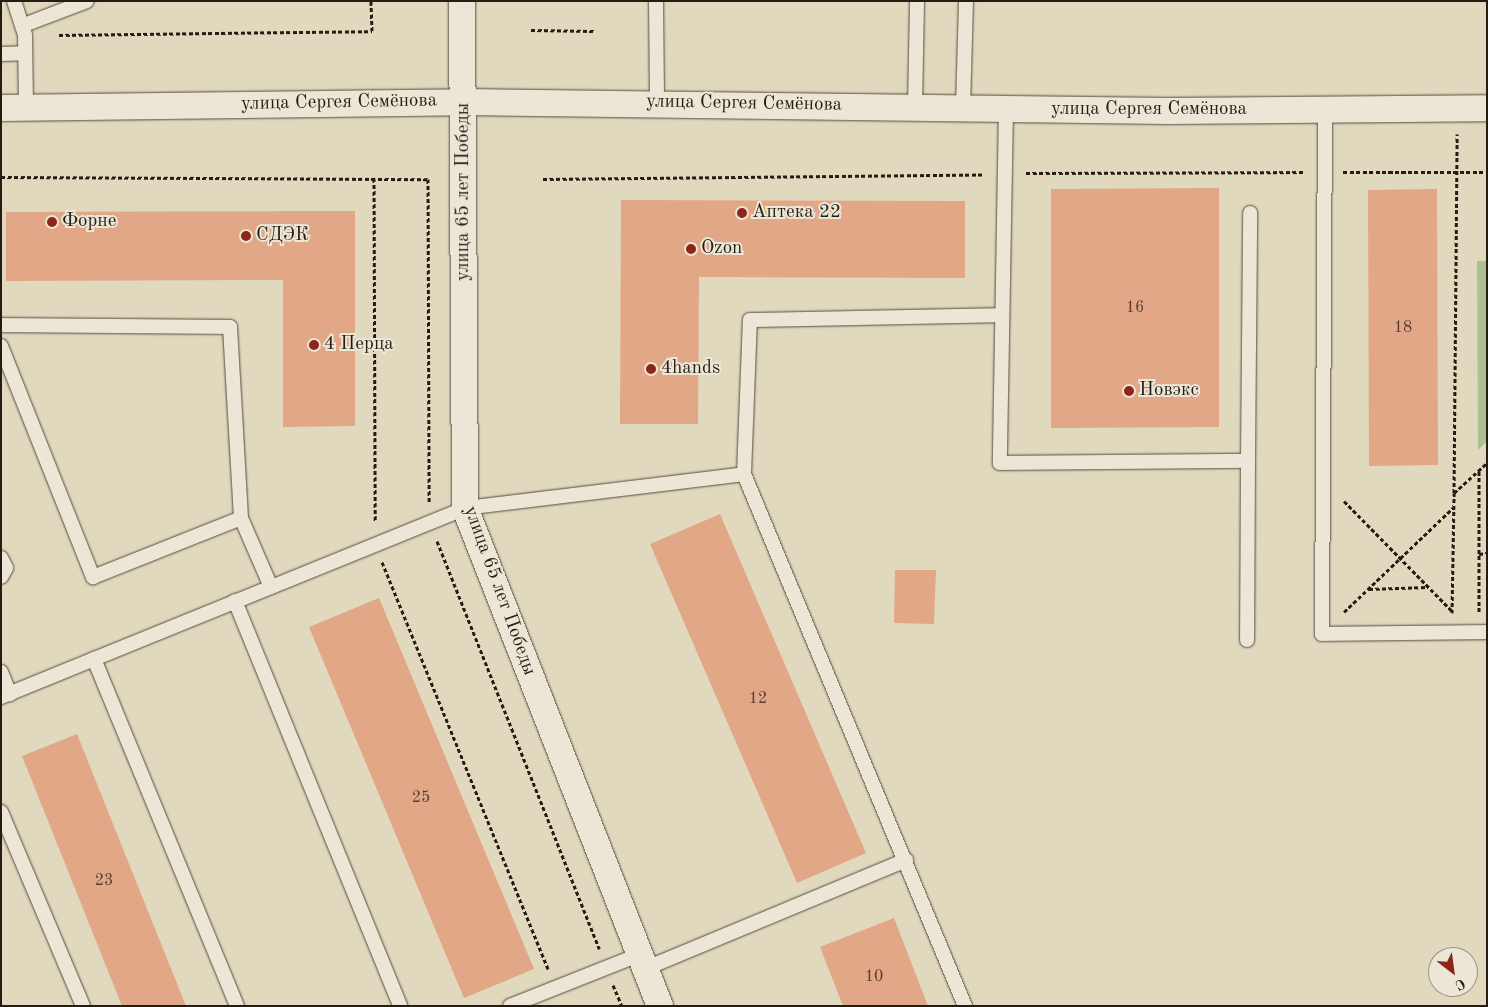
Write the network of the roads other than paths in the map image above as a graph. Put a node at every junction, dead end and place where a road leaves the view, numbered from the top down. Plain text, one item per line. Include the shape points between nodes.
1 (14, 1) edge
2 (87, 1) edge
3 (462, 1) edge
4 (656, 1) edge
5 (917, 1) edge
6 (966, 1) edge
7 (25, 30) junction
8 (25, 53) junction
9 (1, 54) edge
10 (464, 102) junction
11 (656, 103) junction
12 (915, 107) junction
13 (14, 108) edge
14 (963, 108) junction
15 (1006, 108) junction
16 (1487, 108) edge
17 (1325, 110) junction
18 (1250, 213) dead end
19 (1002, 315) junction
20 (1, 325) edge
21 (1, 346) edge
22 (1248, 461) junction
23 (744, 474) junction
24 (465, 508) junction
25 (241, 518) junction
26 (1, 558) edge
27 (1, 577) edge
28 (271, 587) junction
29 (236, 601) junction
30 (1483, 632) edge
31 (1247, 640) dead end
32 (94, 659) junction
33 (1, 672) edge
34 (6, 695) edge
35 (1, 812) edge
36 (906, 860) junction
37 (641, 962) junction
38 (83, 1006) edge
39 (237, 1006) edge
40 (400, 1006) edge
41 (510, 1006) edge
42 (660, 1006) edge
43 (965, 1006) edge

1 - 7 lane
2 - 7 lane
3 - 10 street, улица 65 лет Победы
4 - 11 lane
5 - 12 lane
6 - 14 lane
7 - 8 lane
8 - 9 lane
8 - 13 lane
10 - 11 street, улица Сергея Семёнова
10 - 13 street, улица Сергея Семёнова
10 - 24 street, улица 65 лет Победы
11 - 12 street, улица Сергея Семёнова
12 - 14 street, улица Сергея Семёнова
14 - 15 street, улица Сергея Семёнова
15 - 17 street, улица Сергея Семёнова
15 - 19 lane
16 - 17 street, улица Сергея Семёнова
17 - 30 lane via 1322,634
18 - 22 lane
19 - 22 lane via 1000,463
19 - 23 lane via 750,320
20 - 25 lane via 230,327
21 - 25 lane via 93,577
22 - 31 lane
23 - 24 lane
23 - 36 lane
24 - 28 lane
24 - 37 street, улица 65 лет Победы
25 - 28 lane
26 - 27 lane via 6,568
28 - 29 lane
29 - 32 lane
29 - 40 lane
32 - 34 lane
32 - 39 lane
33 - 34 lane
35 - 38 lane
36 - 37 lane
36 - 43 lane
37 - 41 lane
37 - 42 street, улица 65 лет Победы

